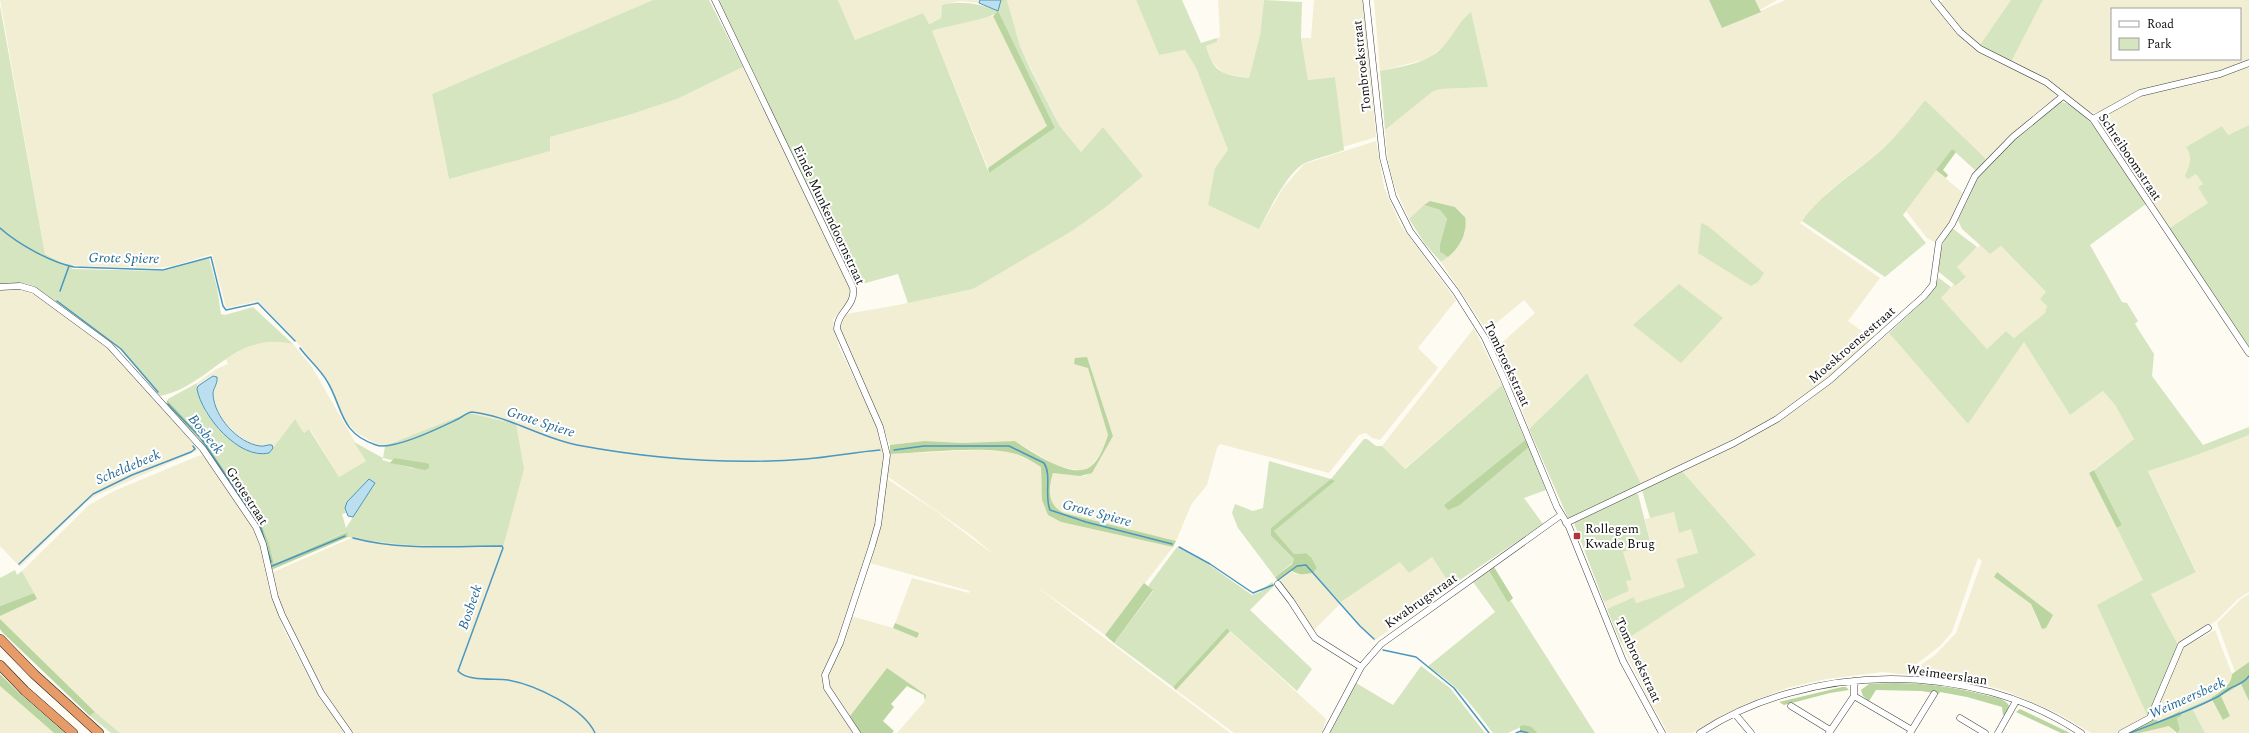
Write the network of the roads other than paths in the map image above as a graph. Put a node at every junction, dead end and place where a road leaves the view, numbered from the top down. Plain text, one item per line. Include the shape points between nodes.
1 (715, 0) edge
2 (1366, 0) edge
3 (1934, 0) edge
4 (2249, 63) edge
5 (2063, 96) junction
6 (2093, 119) junction
7 (0, 287) edge
8 (2249, 353) edge
9 (1561, 516) junction
10 (1566, 523) junction
11 (1278, 584) dead end
12 (2208, 628) dead end
13 (0, 639) edge
14 (0, 665) edge
15 (1361, 667) junction
16 (1854, 681) junction
17 (1934, 694) dead end
18 (1854, 696) junction
19 (2016, 702) junction
20 (1791, 706) dead end
21 (1735, 714) junction
22 (1960, 718) dead end
23 (1830, 731) edge
24 (1911, 732) edge
25 (73, 733) edge
26 (100, 733) edge
27 (349, 733) edge
28 (857, 733) edge
29 (1326, 733) edge
30 (1662, 733) edge
31 (1700, 733) edge
32 (1751, 733) edge
33 (1986, 733) edge
34 (1998, 733) edge
35 (2081, 733) edge
36 (2122, 733) edge

1 - 28 street, Einde Munkendoornstraat via 853,288 853,299 837,322 837,329 880,426 887,455 872,546 840,643 826,675 827,688
2 - 9 street, Tombroekstraat via 1383,158 1394,201 1413,236 1456,292 1485,338
3 - 5 street, Schreiboomstraat via 1960,32 1980,48 2046,82
4 - 6 street via 2220,74 2140,93
5 - 6 street, Schreiboomstraat
5 - 10 street, Moeskroensestraat via 2013,137 1975,176 1952,224 1939,242 1933,285 1924,296 1830,380 1777,419 1734,443
6 - 8 street, Schreiboomstraat
7 - 27 street, Grotestraat via 20,286 34,290 109,345 203,449 256,527 263,544 274,597 282,615 322,693
9 - 10 street, Tombroekstraat
9 - 15 street, Kwabrugstraat via 1392,635
10 - 30 street, Tombroekstraat via 1623,661
11 - 15 street via 1315,638
12 - 36 street via 2181,645 2150,718
13 - 26 highway via 34,674
14 - 25 highway
15 - 29 street, Kwabrugstraat
16 - 18 street
16 - 19 street, Weimeerslaan via 1908,679 1938,682 1994,693
16 - 21 street, Weimeerslaan via 1803,690
17 - 24 street
18 - 23 street
18 - 24 street
19 - 34 street
19 - 35 street, Weimeerslaan
20 - 23 street
21 - 31 street, Weimeerslaan
21 - 32 street
22 - 33 street

